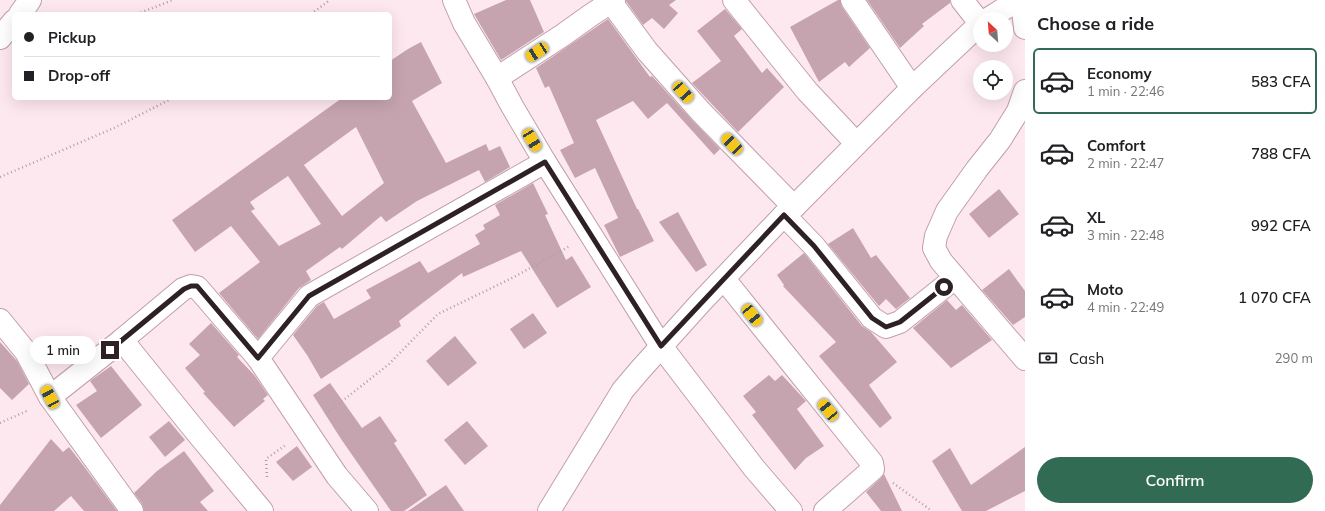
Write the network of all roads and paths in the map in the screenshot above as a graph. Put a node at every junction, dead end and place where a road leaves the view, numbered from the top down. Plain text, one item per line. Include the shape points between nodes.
1 (30, 0) edge
2 (173, 0) edge
3 (330, 0) edge
4 (454, 0) edge
5 (734, 0) edge
6 (852, 0) edge
7 (962, 0) edge
8 (1018, 0) edge
9 (1022, 0) edge
10 (613, 1) edge
11 (21, 12) edge
12 (142, 12) edge
13 (313, 12) edge
14 (999, 12) edge
15 (973, 14) edge
16 (12, 23) edge
17 (1025, 28) edge
18 (973, 30) edge
19 (0, 38) edge
20 (497, 78) junction
21 (912, 88) junction
22 (1025, 91) edge
23 (169, 100) edge
24 (856, 143) junction
25 (545, 162) junction
26 (0, 177) edge
27 (789, 211) junction
28 (591, 235) junction
29 (955, 278) junction
30 (724, 279) junction
31 (0, 320) edge
32 (122, 340) junction
33 (661, 346) junction
34 (258, 358) junction
35 (1025, 359) edge
36 (50, 397) junction
37 (0, 423) edge
38 (306, 429) junction
39 (873, 469) junction
40 (267, 481) dead end
41 (132, 511) edge
42 (262, 511) edge
43 (367, 511) edge
44 (549, 511) edge
45 (791, 511) edge
46 (825, 511) edge
47 (932, 511) edge

1 - 11 street
2 - 12 path
3 - 13 path
4 - 20 street via 464,23
5 - 24 street via 808,90
6 - 21 street
7 - 15 street
8 - 14 street
9 - 17 street
10 - 20 street
10 - 27 street via 647,52
16 - 19 street
18 - 21 street
20 - 25 street
21 - 24 street
22 - 29 street via 1018,111 1000,140 947,211 936,236 934,248 941,262
23 - 26 path via 114,128
24 - 27 street
25 - 28 street
25 - 34 street via 309,296
27 - 29 street via 872,318 886,327 900,322
27 - 30 street
28 - 33 street
28 - 38 path via 438,314 389,364
29 - 35 street
30 - 33 street
30 - 39 street via 872,463
31 - 36 street via 26,352
32 - 34 street via 184,289 197,286
32 - 36 street
32 - 42 street
33 - 44 street via 624,390
33 - 45 street via 754,468
34 - 38 street
36 - 37 path
36 - 41 street
38 - 40 path via 266,459
38 - 43 street via 337,476
39 - 46 street
39 - 47 path

